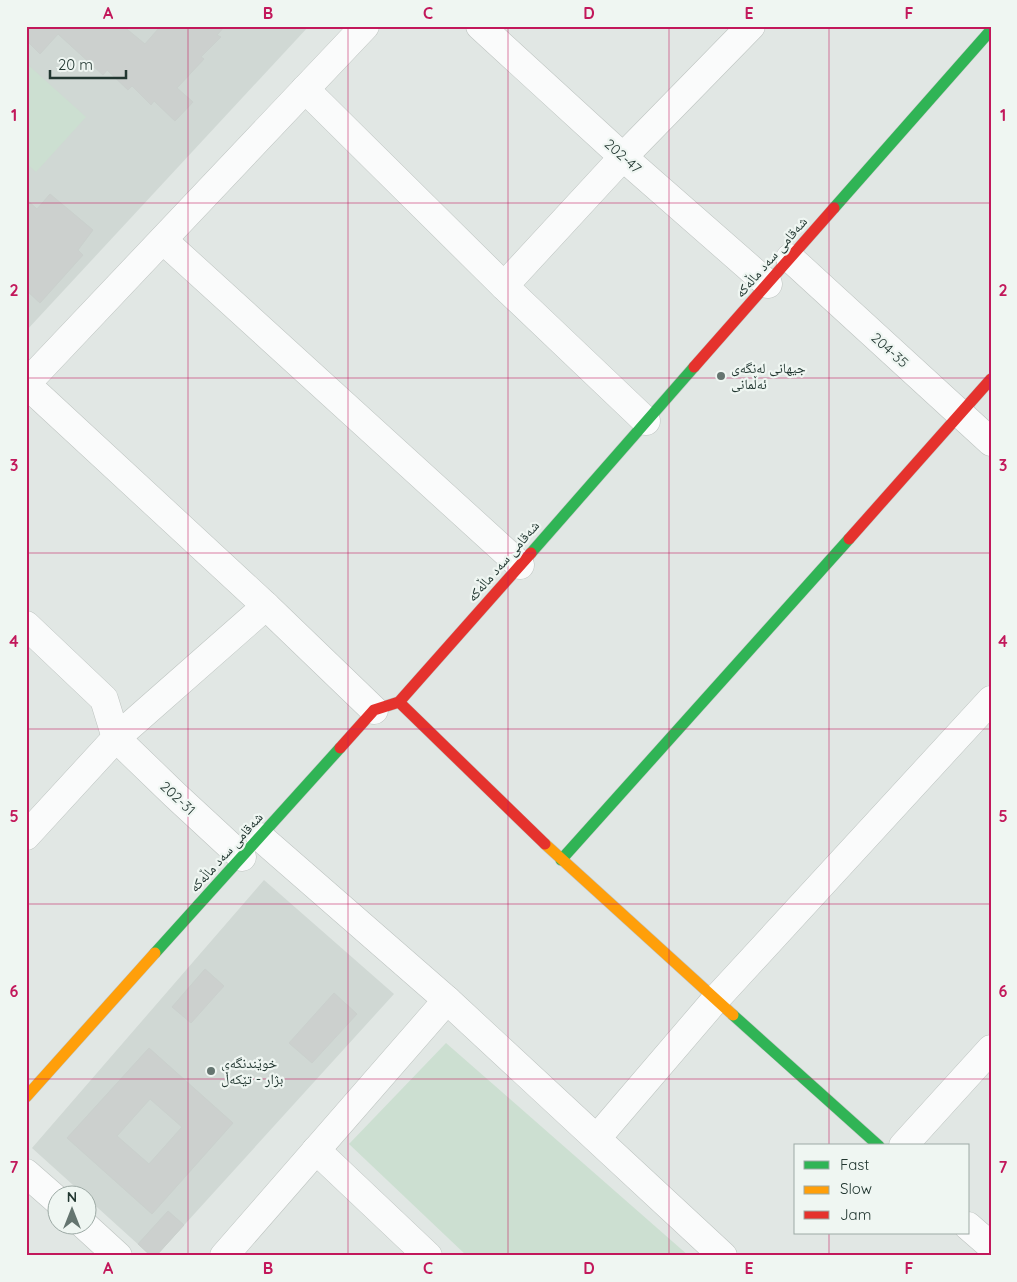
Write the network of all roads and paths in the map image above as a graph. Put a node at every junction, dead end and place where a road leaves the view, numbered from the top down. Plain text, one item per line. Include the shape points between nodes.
1 (364, 26) edge
2 (480, 26) edge
3 (751, 26) edge
4 (991, 30) edge
5 (305, 89) junction
6 (623, 157) junction
7 (163, 240) junction
8 (790, 258) junction
9 (768, 284) junction
10 (504, 286) junction
11 (991, 379) edge
12 (26, 384) edge
13 (961, 414) junction
14 (646, 421) junction
15 (991, 442) edge
16 (520, 565) junction
17 (266, 606) junction
18 (26, 625) edge
19 (991, 700) edge
20 (386, 706) junction
21 (116, 738) junction
22 (26, 836) edge
23 (260, 837) junction
24 (242, 857) junction
25 (561, 860) junction
26 (716, 999) junction
27 (447, 1000) junction
28 (991, 1049) edge
29 (26, 1097) edge
30 (597, 1138) junction
31 (877, 1144) edge
32 (905, 1144) edge
33 (316, 1150) junction
34 (26, 1173) edge
35 (48, 1192) edge
36 (970, 1228) edge
37 (94, 1234) edge
38 (991, 1246) edge
39 (118, 1256) edge
40 (224, 1256) edge
41 (428, 1256) edge
42 (723, 1256) edge

1 - 5 street
2 - 6 street, 202-47
3 - 6 street
4 - 8 street, شەقامی سەد ماڵەکە
5 - 7 street
5 - 10 street
6 - 9 street, 202-47
6 - 10 street
7 - 12 street
7 - 16 street
8 - 9 street, شەقامی سەد ماڵەکە
8 - 13 street, 204-35
9 - 14 street, شەقامی سەد ماڵەکە
10 - 14 street
11 - 13 street
12 - 17 street
13 - 15 street, 204-35
13 - 25 street
14 - 16 street, شەقامی سەد ماڵەکە
16 - 20 street, شەقامی سەد ماڵەکە
17 - 20 street
17 - 21 street
18 - 21 street via 104,699
19 - 26 street
20 - 23 street, شەقامی سەد ماڵەکە
20 - 25 street
21 - 22 street
21 - 24 street, 202-31
23 - 24 street, شەقامی سەد ماڵەکە
23 - 27 street
24 - 29 street, شەقامی سەد ماڵەکە
25 - 26 street
26 - 30 street
26 - 31 street
27 - 30 street
27 - 33 street
28 - 32 street
30 - 42 street
33 - 40 street
33 - 41 street
34 - 35 street
36 - 38 street
37 - 39 street

